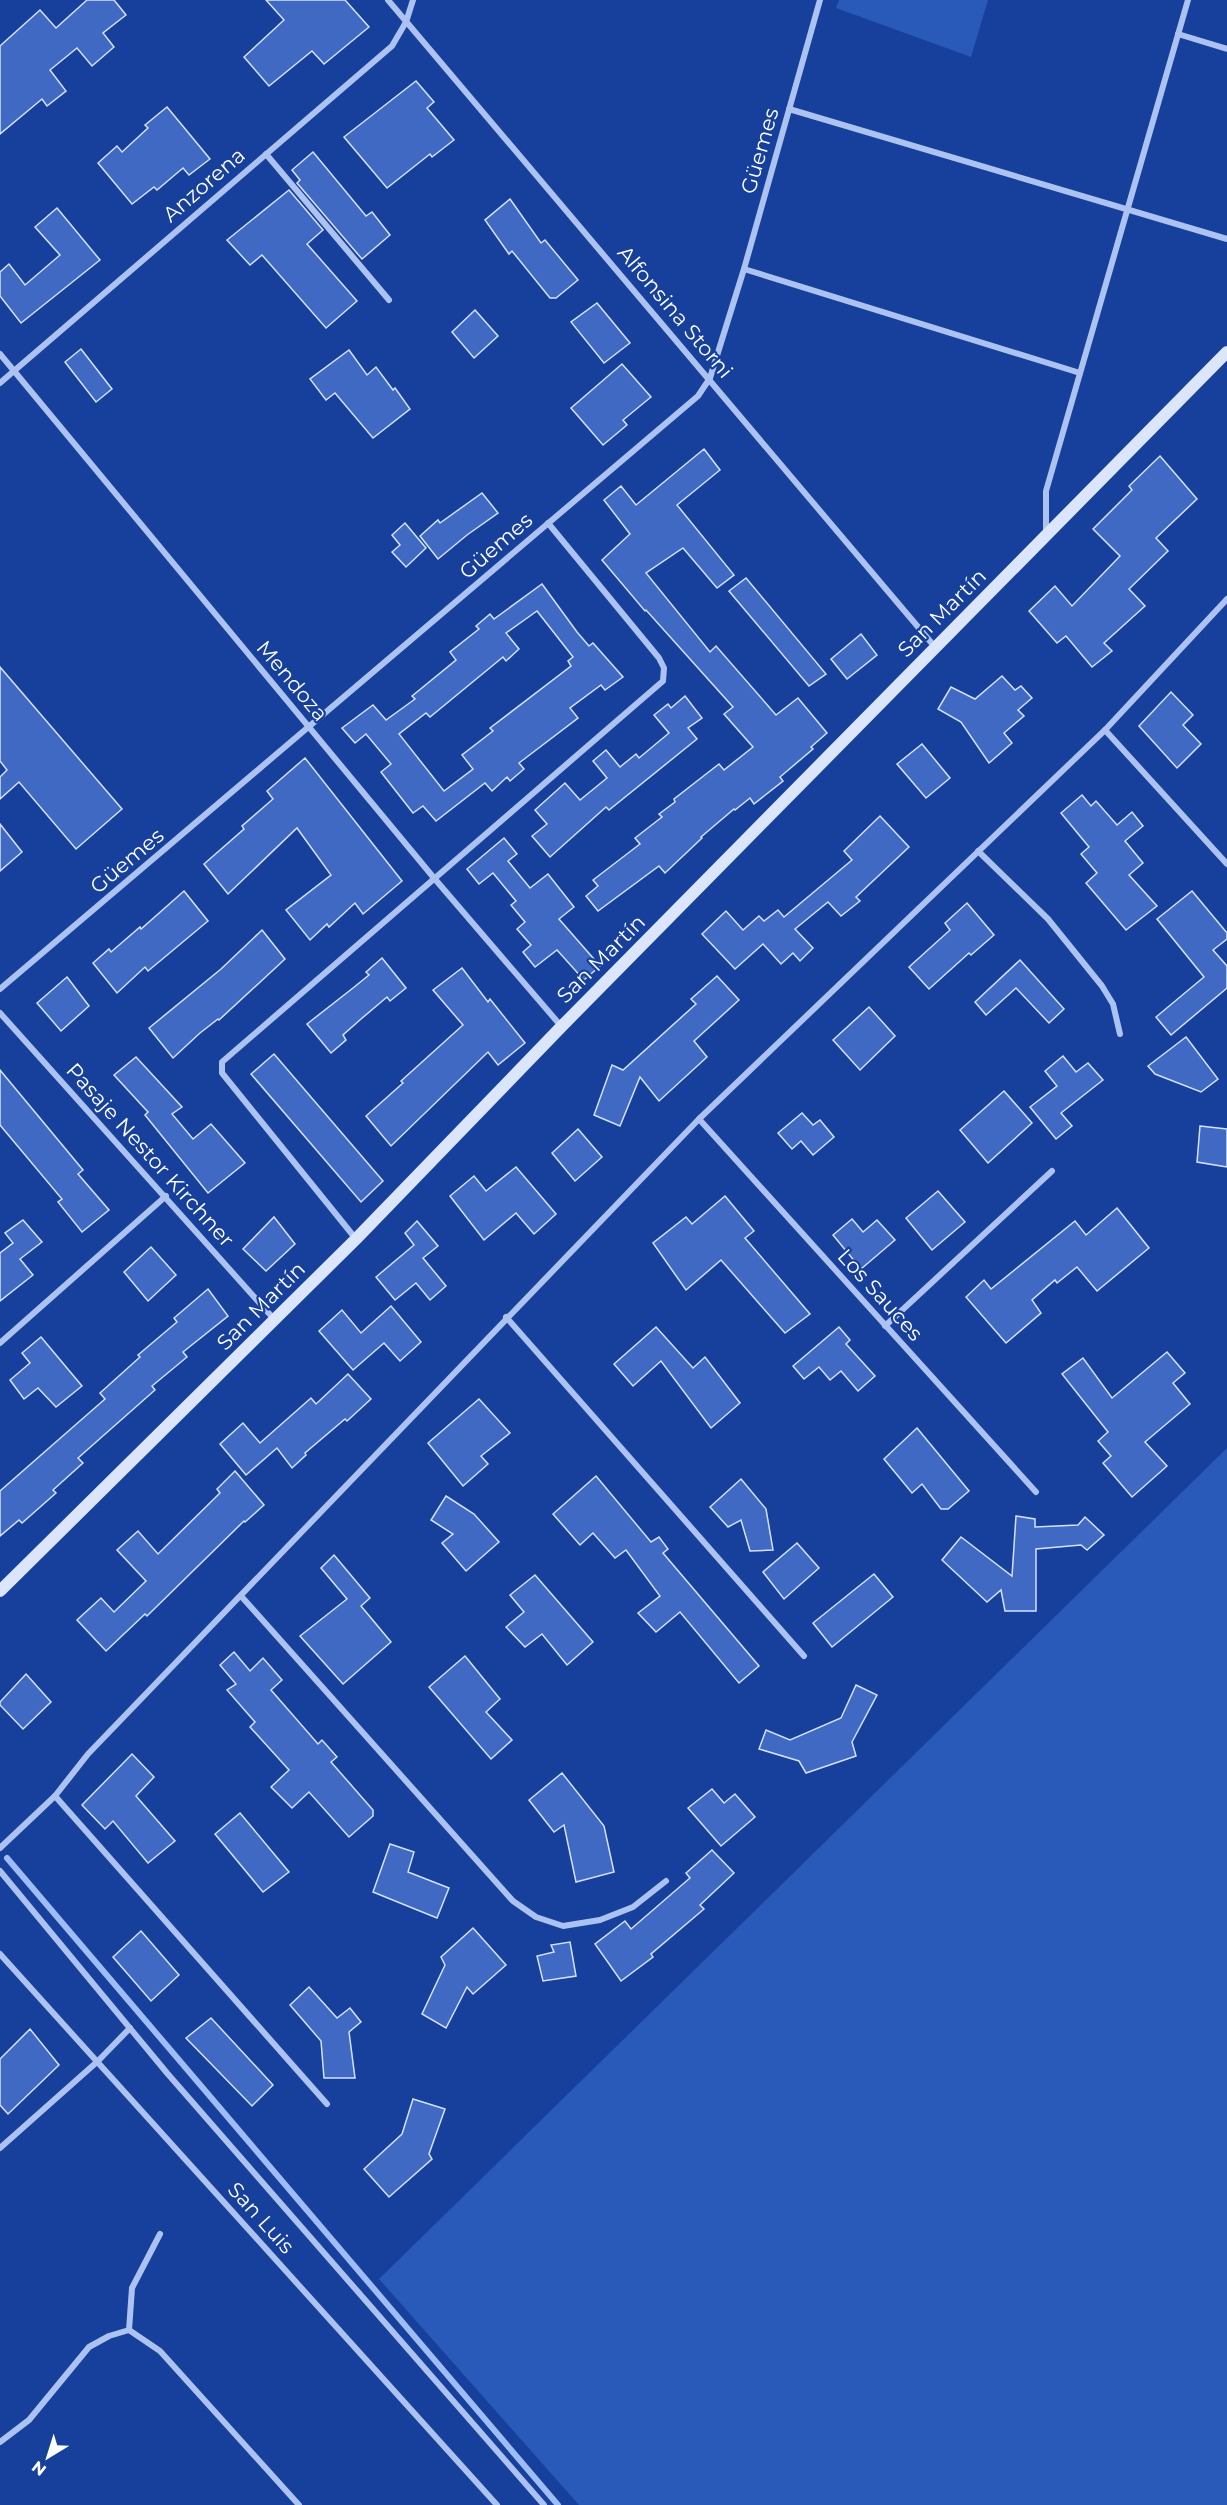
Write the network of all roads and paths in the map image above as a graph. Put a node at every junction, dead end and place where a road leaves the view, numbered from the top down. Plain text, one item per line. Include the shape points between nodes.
1 (388, 0) edge
2 (413, 0) edge
3 (819, 0) edge
4 (1188, 0) edge
5 (406, 22) junction
6 (1178, 34) junction
7 (1227, 50) edge
8 (789, 109) junction
9 (266, 154) junction
10 (1129, 209) junction
11 (1227, 238) edge
12 (744, 270) junction
13 (389, 300) dead end
14 (1227, 352) edge
15 (0, 354) edge
16 (14, 370) junction
17 (1080, 373) junction
18 (710, 378) junction
19 (0, 382) edge
20 (548, 523) junction
21 (1046, 535) junction
22 (1227, 599) edge
23 (936, 647) junction
24 (309, 728) junction
25 (1105, 729) junction
26 (978, 851) junction
27 (1227, 864) edge
28 (434, 878) junction
29 (0, 989) edge
30 (0, 1013) edge
31 (562, 1026) junction
32 (1120, 1034) dead end
33 (699, 1119) junction
34 (1052, 1171) dead end
35 (166, 1196) junction
36 (356, 1239) junction
37 (506, 1317) junction
38 (275, 1320) junction
39 (885, 1326) junction
40 (0, 1342) edge
41 (1036, 1492) dead end
42 (0, 1591) edge
43 (241, 1596) junction
44 (804, 1656) dead end
45 (55, 1796) junction
46 (0, 1848) edge
47 (0, 1871) edge
48 (666, 1881) dead end
49 (0, 1954) edge
50 (130, 2028) junction
51 (98, 2061) junction
52 (327, 2103) dead end
53 (0, 2148) edge
54 (160, 2234) dead end
55 (129, 2330) junction
56 (0, 2442) edge
57 (299, 2505) edge
58 (497, 2505) edge
59 (544, 2505) edge

1 - 5 street, Alfonsina Storni
2 - 5 street, Anzorena
3 - 8 street, Güemes
4 - 6 street
5 - 9 street, Anzorena via 392,46
5 - 18 street, Alfonsina Storni
6 - 7 street
6 - 10 street
8 - 10 street
8 - 12 street, Güemes
9 - 13 street
9 - 16 street, Anzorena
10 - 11 street
10 - 17 street
12 - 17 street
12 - 18 street, Güemes
14 - 21 street, San Martín
15 - 16 street, Mendoza
16 - 19 street, Anzorena
16 - 24 street, Mendoza
17 - 21 street via 1046,491
18 - 20 street, Güemes via 698,396
18 - 23 street, Alfonsina Storni
20 - 24 street, Güemes
20 - 28 street via 659,658 664,668 663,681
21 - 23 street, San Martín
22 - 25 street
23 - 31 street, San Martín
24 - 28 street, Mendoza
24 - 29 street, Güemes
25 - 26 street
25 - 27 street
26 - 32 street via 1048,919 1102,986 1113,1004
26 - 33 street
28 - 31 street, Mendoza
28 - 36 street via 222,1062 222,1073
30 - 35 street, Pasaje Nestor Kirchner
31 - 36 street, San Martín
33 - 37 street
33 - 39 street, Los Sauces
34 - 39 street
35 - 38 street, Pasaje Nestor Kirchner
35 - 40 street
36 - 38 street, San Martín
37 - 43 street
37 - 44 street
38 - 42 street, San Martín
39 - 41 street, Los Sauces
43 - 45 street via 88,1754
43 - 48 street via 513,1902 536,1917 563,1926 600,1920 633,1907
45 - 46 street
45 - 52 street
47 - 50 street
49 - 51 street, San Luis
50 - 51 street
50 - 59 street
51 - 53 street
51 - 58 street, San Luis
54 - 55 street via 132,2288
55 - 56 street via 89,2347 29,2420
55 - 57 street via 160,2351

